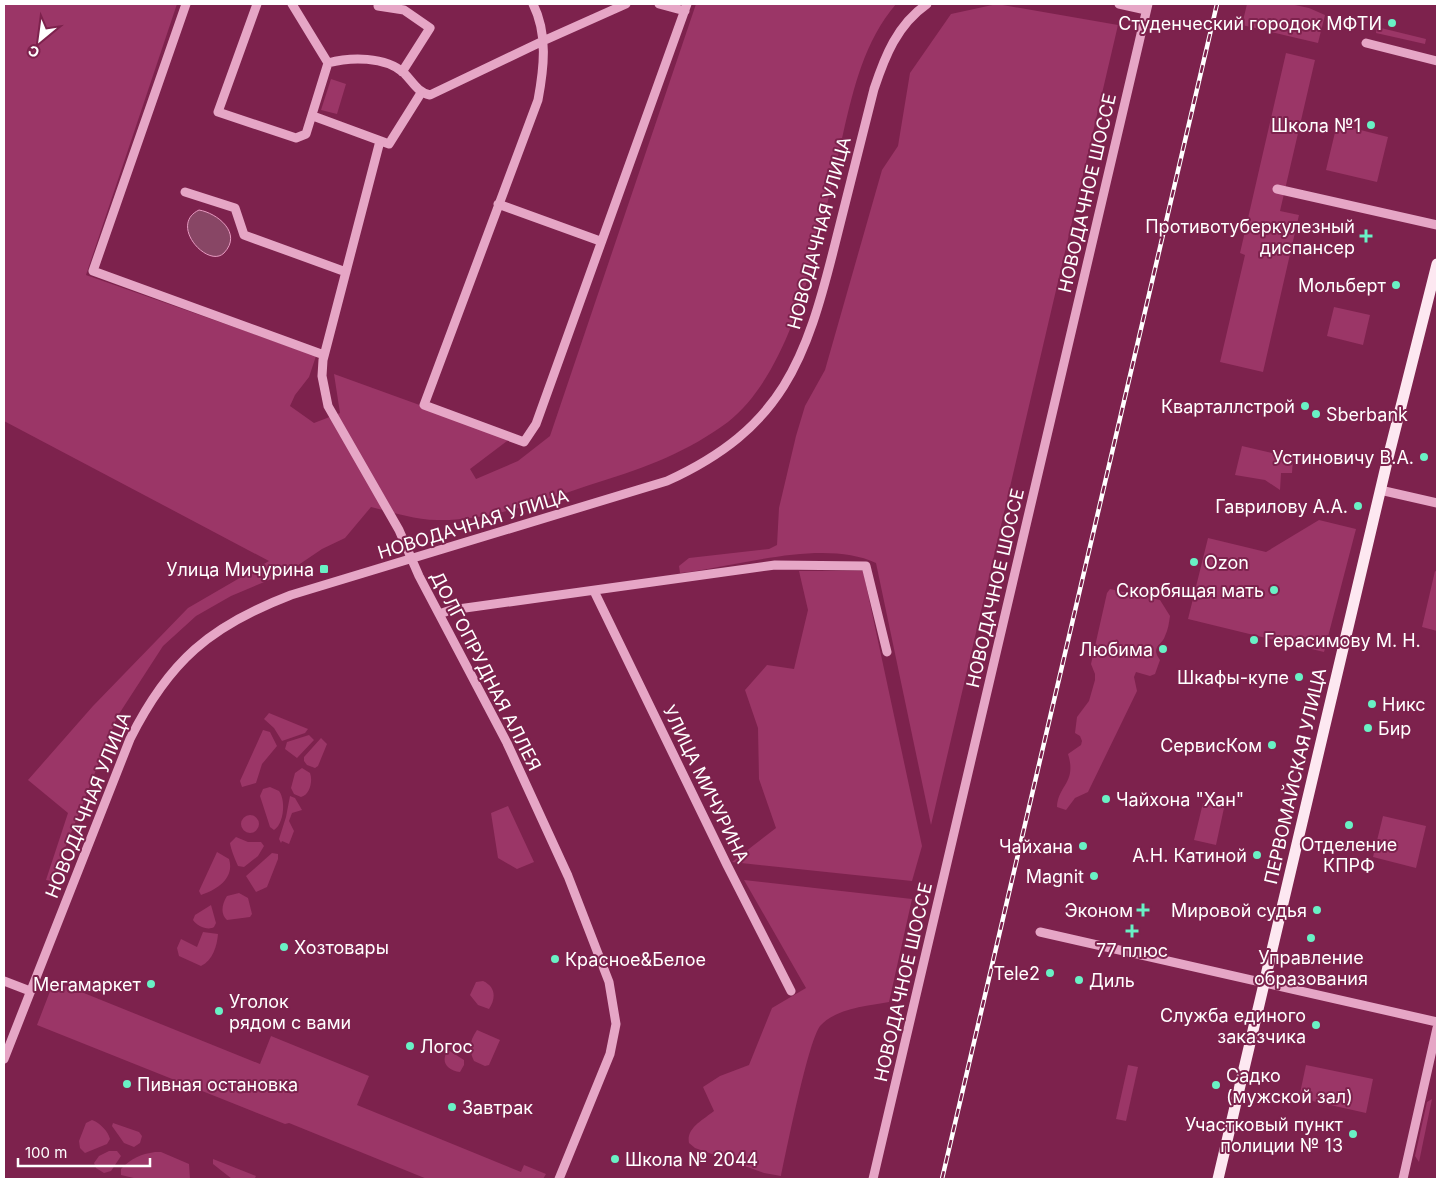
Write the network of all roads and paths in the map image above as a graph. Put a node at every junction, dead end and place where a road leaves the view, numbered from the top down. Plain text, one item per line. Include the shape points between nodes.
1 (186, 4) edge
2 (257, 4) edge
3 (292, 4) edge
4 (533, 4) edge
5 (626, 4) edge
6 (659, 4) edge
7 (1119, 4) edge
8 (922, 5) edge
9 (378, 6) dead end
10 (686, 7) edge
11 (1147, 7) edge
12 (543, 41) junction
13 (1366, 43) dead end
14 (1437, 60) edge
15 (328, 63) junction
16 (402, 72) junction
17 (421, 93) junction
18 (313, 116) junction
19 (380, 141) junction
20 (1277, 189) dead end
21 (185, 192) dead end
22 (498, 204) junction
23 (1437, 225) edge
24 (600, 241) junction
25 (1437, 264) edge
26 (346, 272) junction
27 (323, 357) junction
28 (1380, 490) junction
29 (1437, 504) edge
30 (412, 559) junction
31 (594, 590) junction
32 (439, 614) junction
33 (887, 652) dead end
34 (1040, 932) dead end
35 (4, 981) edge
36 (1264, 983) junction
37 (30, 991) junction
38 (792, 991) dead end
39 (1437, 1022) edge
40 (1437, 1028) edge
41 (4, 1059) edge
42 (560, 1179) edge
43 (873, 1179) edge
44 (1218, 1179) edge
45 (1403, 1179) edge

1 - 27 street via 93,271
2 - 18 street via 218,112 296,138 306,134
3 - 15 street
4 - 12 street
5 - 12 street
6 - 10 street
7 - 11 street
8 - 30 street, НОВОДАЧНАЯ УЛИЦА via 892,42 877,80 808,341 790,378 759,420 715,456 667,481
9 - 16 street via 404,10 430,28
10 - 24 street
11 - 43 street, НОВОДАЧНОЕ ШОССЕ
12 - 17 street via 430,95
12 - 22 street via 545,65 538,100
13 - 14 street
15 - 16 street via 346,58 380,62
15 - 18 street
16 - 17 street
17 - 19 street via 389,144
18 - 19 street
19 - 26 street, ДОЛГОПРУДНАЯ АЛЛЕЯ
20 - 23 street
21 - 26 street via 235,208 244,235
22 - 24 street
22 - 24 street via 424,405 517,442 524,442 536,424
25 - 28 main road, ПЕРВОМАЙСКАЯ УЛИЦА
26 - 27 street, ДОЛГОПРУДНАЯ АЛЛЕЯ
27 - 30 street, ДОЛГОПРУДНАЯ АЛЛЕЯ via 322,376 328,406 399,530
28 - 29 street
28 - 36 main road, ПЕРВОМАЙСКАЯ УЛИЦА
30 - 32 street, ДОЛГОПРУДНАЯ АЛЛЕЯ
30 - 37 street, НОВОДАЧНАЯ УЛИЦА via 261,606 212,634 172,672 142,716 123,754
31 - 32 street
31 - 33 street via 775,565 866,566
31 - 38 street, УЛИЦА МИЧУРИНА via 722,856
32 - 42 street, ДОЛГОПРУДНАЯ АЛЛЕЯ via 506,743 546,829 588,925 614,1002 616,1024 610,1054
34 - 36 street
35 - 37 street
36 - 39 street
36 - 44 main road, ПЕРВОМАЙСКАЯ УЛИЦА
37 - 41 street, НОВОДАЧНАЯ УЛИЦА
40 - 45 street

